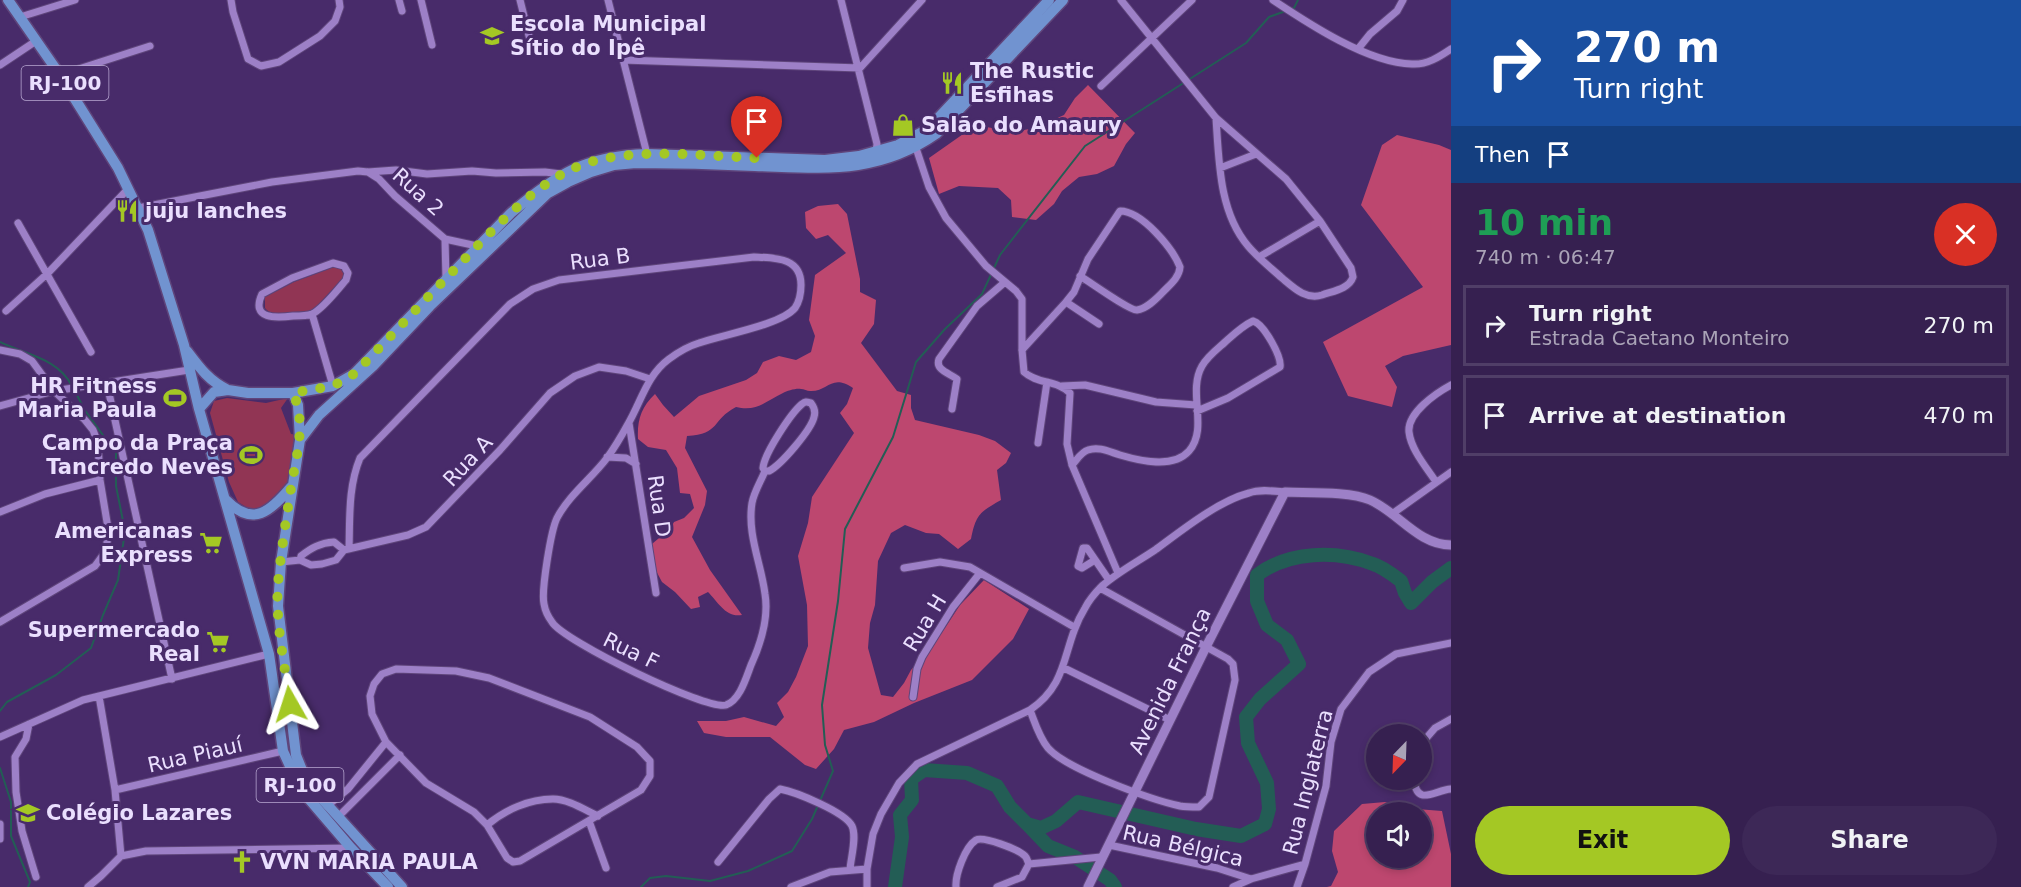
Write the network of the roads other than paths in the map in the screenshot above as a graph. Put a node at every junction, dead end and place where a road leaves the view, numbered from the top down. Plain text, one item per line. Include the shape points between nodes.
1 (8, 0) edge
2 (75, 0) edge
3 (231, 0) edge
4 (339, 0) edge
5 (399, 0) edge
6 (421, 0) edge
7 (520, 0) edge
8 (608, 0) edge
9 (841, 0) edge
10 (922, 0) edge
11 (1050, 0) edge
12 (1063, 0) edge
13 (1121, 0) edge
14 (1192, 0) edge
15 (1273, 0) edge
16 (1403, 0) edge
17 (402, 10) dead end
18 (20, 17) junction
19 (1152, 37) junction
20 (36, 41) junction
21 (432, 45) dead end
22 (150, 46) dead end
23 (1358, 49) junction
24 (1451, 49) edge
25 (552, 50) dead end
26 (623, 60) junction
27 (0, 64) edge
28 (860, 68) junction
29 (60, 75) junction
30 (1101, 86) dead end
31 (1216, 118) junction
32 (916, 148) junction
33 (876, 152) junction
34 (647, 154) junction
35 (1256, 154) junction
36 (872, 163) junction
37 (1220, 168) junction
38 (368, 172) junction
39 (561, 174) junction
40 (128, 189) junction
41 (138, 208) junction
42 (1320, 221) junction
43 (18, 223) dead end
44 (445, 239) junction
45 (477, 246) junction
46 (1259, 257) junction
47 (48, 273) junction
48 (1080, 276) junction
49 (446, 279) junction
50 (1005, 282) junction
51 (1066, 302) junction
52 (6, 311) dead end
53 (312, 314) junction
54 (1099, 324) dead end
55 (184, 345) junction
56 (0, 350) edge
57 (1022, 350) junction
58 (91, 352) dead end
59 (189, 370) junction
60 (650, 379) junction
61 (1047, 382) junction
62 (107, 384) junction
63 (1451, 385) edge
64 (333, 386) junction
65 (1062, 386) junction
66 (228, 390) junction
67 (54, 391) junction
68 (293, 393) junction
69 (0, 406) edge
70 (1196, 408) junction
71 (199, 409) junction
72 (952, 409) dead end
73 (629, 423) junction
74 (300, 440) junction
75 (1038, 443) dead end
76 (607, 457) junction
77 (636, 464) junction
78 (1072, 465) junction
79 (765, 471) junction
80 (1451, 472) edge
81 (100, 480) junction
82 (1436, 482) junction
83 (291, 487) junction
84 (1285, 492) junction
85 (226, 500) junction
86 (0, 512) edge
87 (1392, 514) junction
88 (177, 528) dead end
89 (140, 537) junction
90 (1451, 545) edge
91 (347, 549) junction
92 (300, 560) junction
93 (1095, 560) dead end
94 (281, 562) junction
95 (904, 568) dead end
96 (980, 573) junction
97 (1118, 573) junction
98 (1109, 580) junction
99 (1100, 588) junction
100 (656, 593) dead end
101 (278, 606) junction
102 (257, 610) junction
103 (0, 622) edge
104 (1074, 627) junction
105 (1451, 643) edge
106 (1207, 645) junction
107 (269, 654) junction
108 (1064, 668) junction
109 (172, 679) junction
110 (99, 696) junction
111 (913, 697) dead end
112 (1030, 710) junction
113 (1451, 719) edge
114 (1170, 720) junction
115 (29, 724) junction
116 (1432, 731) edge
117 (0, 737) edge
118 (386, 742) junction
119 (283, 751) junction
120 (400, 756) junction
121 (1451, 789) edge
122 (115, 790) junction
123 (1416, 790) edge
124 (1135, 792) junction
125 (327, 806) junction
126 (598, 816) junction
127 (338, 817) junction
128 (589, 821) junction
129 (0, 824) edge
130 (487, 825) junction
131 (0, 839) edge
132 (1109, 845) junction
133 (351, 848) junction
134 (120, 856) junction
135 (1101, 857) junction
136 (718, 862) dead end
137 (1029, 864) junction
138 (1305, 864) junction
139 (606, 868) dead end
140 (850, 869) junction
141 (867, 869) junction
142 (36, 877) dead end
143 (1251, 879) junction
144 (88, 887) edge
145 (388, 887) edge
146 (402, 887) edge
147 (791, 887) edge
148 (867, 887) edge
149 (956, 887) edge
150 (997, 887) edge
151 (1088, 887) edge
152 (1233, 887) edge
153 (1297, 887) edge

1 - 18 main road, RJ-100
2 - 18 street
3 - 4 street via 248,58 261,66 279,62 320,36 335,21
5 - 17 street
6 - 21 street
7 - 25 street via 531,44 540,50
8 - 26 street
9 - 28 street
10 - 28 street
11 - 33 main road via 928,129
12 - 32 main road via 936,134
13 - 19 street
14 - 19 street
15 - 23 street
16 - 23 street
18 - 20 main road, RJ-100
19 - 30 street
19 - 31 street
20 - 27 street
20 - 29 main road, RJ-100
22 - 29 street
23 - 24 street via 1386,60 1413,64 1432,60
26 - 28 street
26 - 34 street
28 - 33 street
29 - 40 main road, RJ-100
31 - 35 street
31 - 37 street
32 - 36 main road
32 - 50 street via 929,187 946,218 986,266
33 - 34 main road via 825,160
33 - 36 street
34 - 39 main road via 591,162
35 - 37 street
35 - 42 street via 1286,179
36 - 74 main road via 832,168 636,163 614,165 568,182 548,193 484,252 373,366 319,415
37 - 46 street via 1232,221
38 - 39 street
38 - 41 street via 284,180
38 - 44 street, Rua 2
39 - 45 main road
40 - 41 main road, RJ-100
40 - 47 street
41 - 55 main road, RJ-100
42 - 46 street
42 - 46 street via 1351,268 1353,277 1347,285 1310,296 1294,288
43 - 47 street
44 - 45 street, Rua 2
44 - 49 street, Rua 2
45 - 49 main road
47 - 52 street
47 - 58 street
48 - 48 street via 1107,229 1123,211 1154,231 1180,267 1176,278 1160,294 1136,310
48 - 51 street
49 - 64 main road via 354,374
50 - 57 street via 1022,298
50 - 72 street via 977,306 939,358 939,368 957,379
51 - 54 street
51 - 57 street
53 - 53 street via 346,280 348,273 340,263 292,278 262,294 260,299 261,310 269,317
53 - 64 street
55 - 59 main road, RJ-100
55 - 66 main road, RJ-100 via 202,372
56 - 67 street via 32,361
57 - 61 street via 1026,374
59 - 62 street
59 - 71 main road, RJ-100
60 - 73 street, Rua F
60 - 91 street, Rua A via 599,367 575,376 550,393 426,527
60 - 91 street, Rua B via 668,360 696,343 780,319 795,308 801,292 801,276 795,266 780,259 754,257 559,280 533,289 510,304 360,458 354,472
61 - 65 street
61 - 75 street
62 - 67 street
62 - 89 street
63 - 82 street via 1421,406 1408,431
64 - 68 main road
65 - 70 street via 1085,385
65 - 78 street via 1070,393 1067,444
66 - 68 main road, RJ-100
66 - 71 main road via 214,392
67 - 69 street
67 - 81 street via 93,430 98,443
68 - 74 main road, RJ-100 via 300,412
70 - 70 street via 1228,398 1280,367 1281,360 1257,322 1241,328 1205,362 1197,378
70 - 78 street via 1196,440 1179,459 1142,460 1095,448 1087,450
71 - 85 main road, RJ-100
73 - 76 street, Rua F
73 - 77 street, Rua D
74 - 83 main road, RJ-100
76 - 77 street via 626,458
76 - 79 street, Rua F via 557,519 549,546 544,604 553,624 572,640 644,677 721,706 738,694 765,627 765,595 751,525 753,500
77 - 100 street, Rua D
78 - 97 street
79 - 79 street, Rua F via 777,466 810,425 814,417 811,403 802,404 791,417 767,455
80 - 82 street
81 - 86 street via 45,494
81 - 103 street via 108,528 107,543 95,566
82 - 87 street
83 - 85 main road via 261,515 236,510
83 - 94 main road, RJ-100
84 - 87 street via 1369,499
84 - 97 street via 1249,492 1234,499
84 - 106 street, Avenida França
85 - 102 main road, RJ-100
87 - 90 street via 1426,539
88 - 89 street
89 - 109 street
91 - 92 street, Rua A via 336,560 322,564 311,566
91 - 92 street via 325,542 308,550
92 - 94 street
93 - 98 street
94 - 101 main road, RJ-100
95 - 96 street, Rua H via 940,562
96 - 104 street, Rua H
96 - 111 street, Rua H via 957,601 922,657
97 - 98 street
98 - 99 street
99 - 104 street
99 - 106 street
101 - 102 main road via 267,616
101 - 125 main road, RJ-100 via 296,755 304,775
102 - 107 main road, RJ-100
104 - 108 street
105 - 138 street, Rua Inglaterra via 1396,654 1369,672 1352,692 1335,724 1326,786
106 - 114 street, Avenida França
106 - 124 street via 1228,659 1235,673 1209,797 1199,807 1182,807
107 - 109 street
107 - 119 main road, RJ-100
108 - 112 street via 1056,685
108 - 114 street
109 - 110 street
110 - 115 street
110 - 122 street
112 - 124 street via 1049,750
112 - 141 street via 917,764 899,783 881,814
113 - 116 street
114 - 124 street, Avenida França
115 - 117 street
115 - 142 street via 15,757 16,792 22,831
118 - 120 street
118 - 125 street via 348,789
118 - 126 street via 372,714 370,696 382,674 396,669 489,678 590,717 637,747 650,761 650,776 641,790
119 - 122 street, Rua Piauí
119 - 133 main road, RJ-100 via 309,799
120 - 127 street
120 - 130 street via 426,783 474,812
121 - 123 street via 1425,795
122 - 134 street
124 - 132 street, Avenida França
125 - 127 main road, RJ-100
126 - 128 street
126 - 130 street via 555,799 525,804
127 - 146 main road, RJ-100
128 - 130 street via 513,862
128 - 139 street
129 - 131 street
132 - 135 street, Avenida França
132 - 143 street, Rua Bélgica
133 - 134 street via 147,851
133 - 145 main road, RJ-100
134 - 144 street
135 - 137 street
135 - 151 street, Avenida França
136 - 140 street via 780,789 825,807 852,825
137 - 149 street via 1019,852 978,839 963,859
137 - 150 street via 1022,877
138 - 143 street, Rua Bélgica
138 - 153 street, Rua Inglaterra
140 - 141 street
140 - 147 street
141 - 148 street
143 - 152 street, Rua Bélgica

